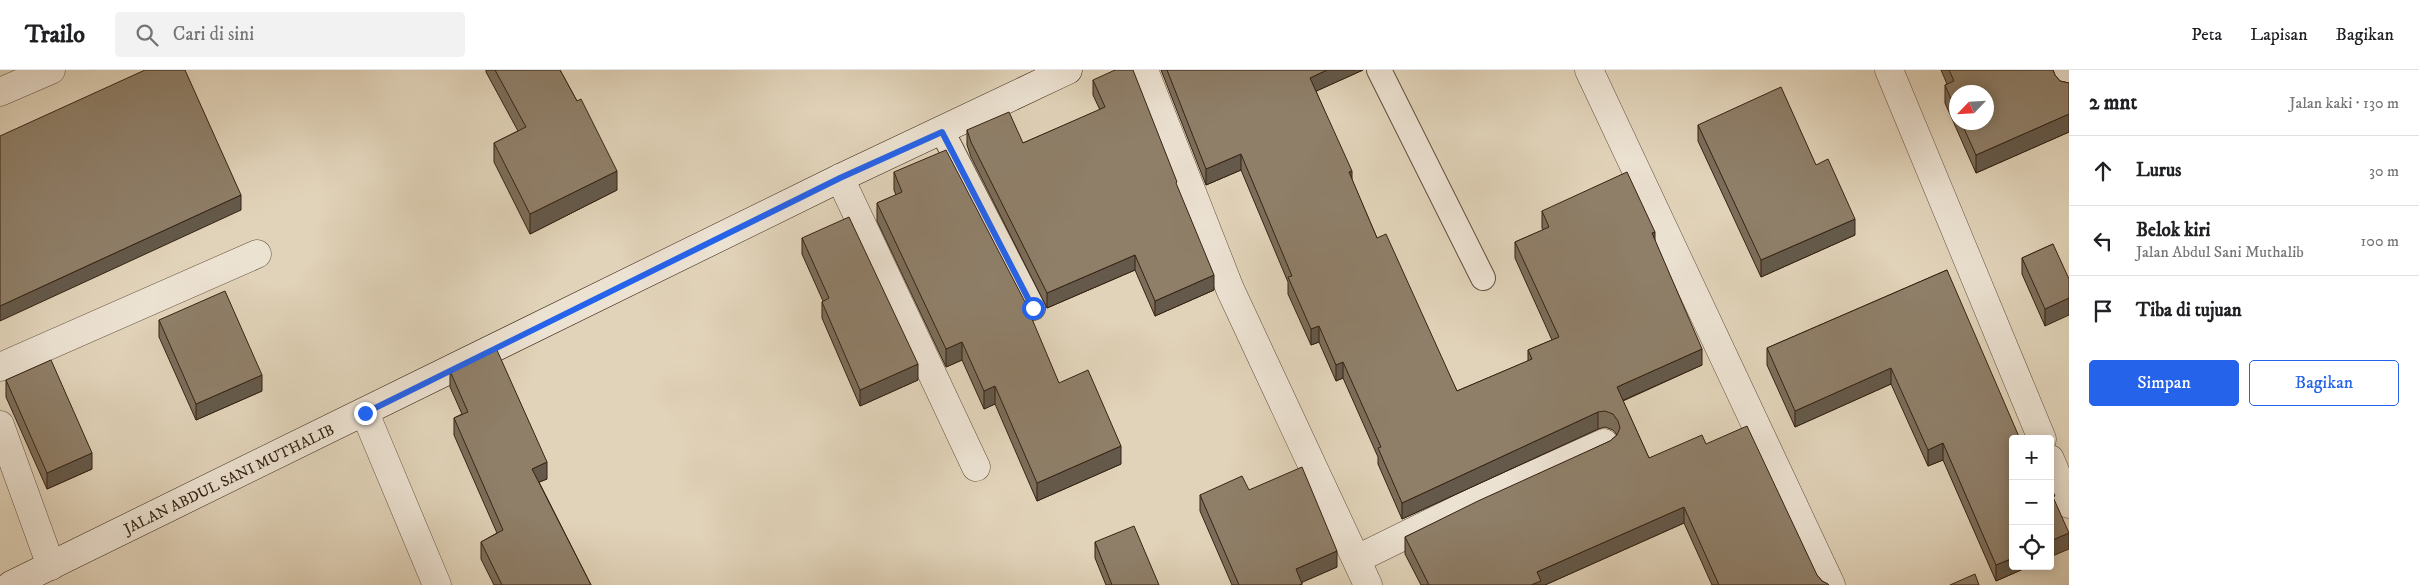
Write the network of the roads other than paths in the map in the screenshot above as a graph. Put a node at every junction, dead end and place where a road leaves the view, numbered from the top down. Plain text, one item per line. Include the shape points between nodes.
1 (51, 70) edge
2 (1068, 70) edge
3 (1144, 70) edge
4 (1379, 70) edge
5 (1589, 70) edge
6 (1889, 70) edge
7 (2062, 70) edge
8 (2069, 86) edge
9 (0, 92) edge
10 (942, 132) junction
11 (840, 178) junction
12 (257, 254) dead end
13 (1482, 278) dead end
14 (1033, 308) dead end
15 (0, 367) edge
16 (365, 413) junction
17 (0, 425) edge
18 (2040, 435) edge
19 (1604, 443) edge
20 (976, 467) dead end
21 (2054, 468) edge
22 (2069, 504) edge
23 (1357, 559) junction
24 (51, 566) junction
25 (11, 585) edge
26 (437, 585) edge
27 (1368, 585) edge
28 (1831, 585) edge

1 - 9 street
2 - 10 street, JALAN ABDUL SANI MUTHALIB
3 - 23 street via 1230,289
4 - 13 lane
5 - 28 street
6 - 18 street
7 - 8 street
10 - 11 street, JALAN ABDUL SANI MUTHALIB
10 - 14 lane
11 - 16 street, JALAN ABDUL SANI MUTHALIB
11 - 20 street
12 - 15 street
16 - 24 street, JALAN ABDUL SANI MUTHALIB
16 - 26 street
17 - 24 street
19 - 23 street
21 - 22 street
23 - 27 street
24 - 25 street, JALAN ABDUL SANI MUTHALIB

